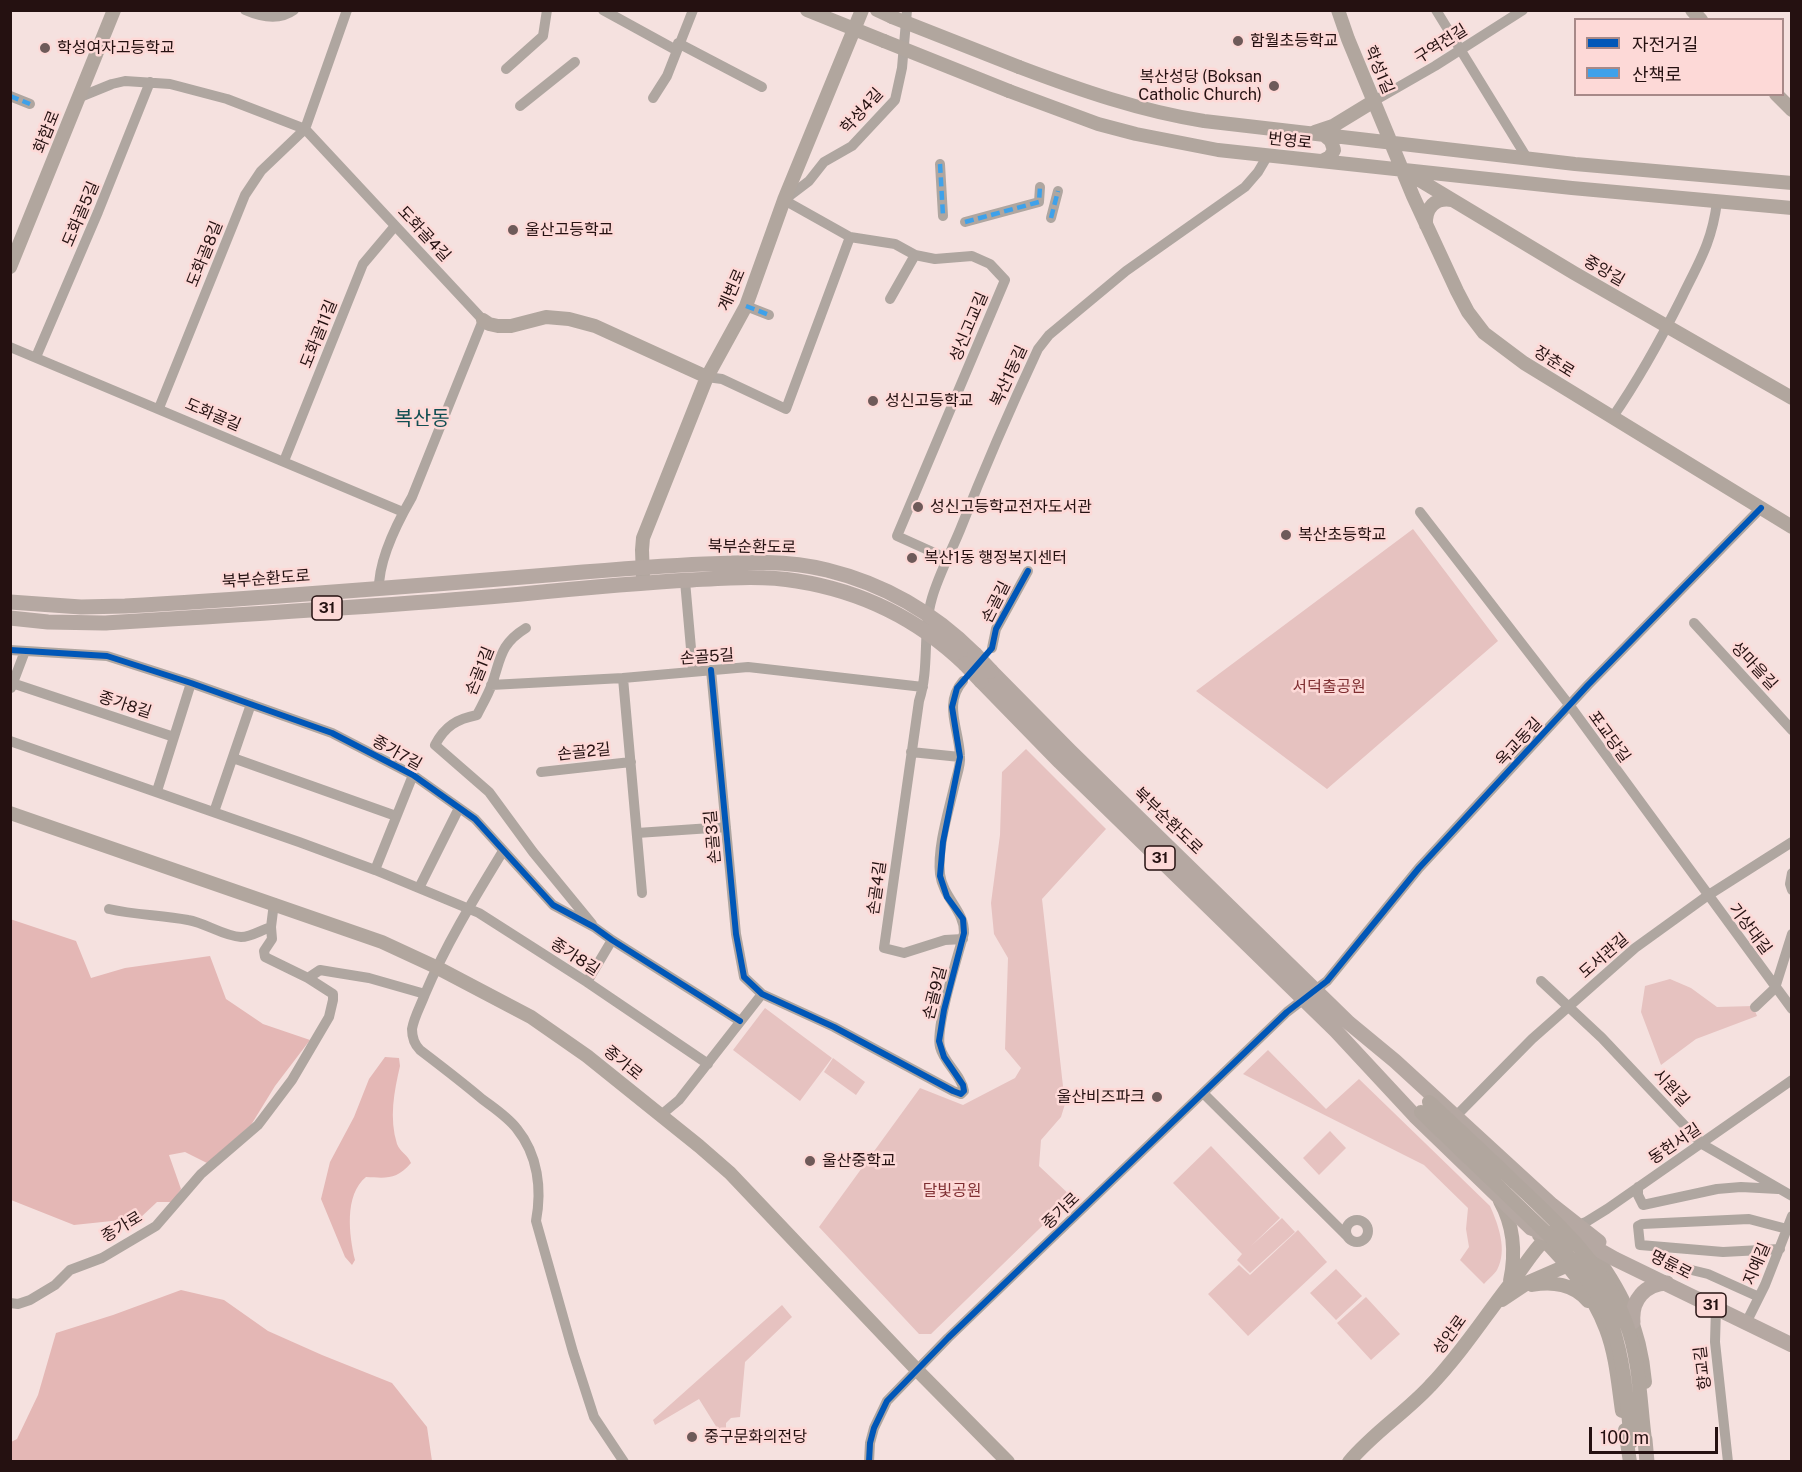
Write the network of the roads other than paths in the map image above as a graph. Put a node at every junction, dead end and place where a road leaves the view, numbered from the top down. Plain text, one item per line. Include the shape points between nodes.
1 (114, 10) edge
2 (245, 10) edge
3 (294, 10) edge
4 (347, 10) edge
5 (547, 10) edge
6 (603, 10) edge
7 (693, 10) edge
8 (807, 10) edge
9 (862, 10) edge
10 (877, 10) edge
11 (907, 10) edge
12 (1338, 10) edge
13 (1436, 10) edge
14 (1523, 10) edge
15 (854, 30) junction
16 (677, 47) junction
17 (1460, 50) junction
18 (575, 62) dead end
19 (319, 68) dead end
20 (506, 69) dead end
21 (323, 80) junction
22 (150, 82) junction
23 (762, 87) dead end
24 (10, 96) edge
25 (1778, 96) edge
26 (80, 97) junction
27 (653, 98) dead end
28 (1374, 101) junction
29 (30, 104) dead end
30 (520, 106) dead end
31 (1791, 110) edge
32 (306, 129) junction
33 (1307, 134) junction
34 (1324, 135) junction
35 (1391, 143) junction
36 (1269, 155) junction
37 (1527, 158) junction
38 (1322, 161) junction
39 (940, 164) dead end
40 (1402, 170) junction
41 (1791, 183) edge
42 (1040, 187) dead end
43 (1058, 191) dead end
44 (784, 200) junction
45 (1452, 200) junction
46 (1717, 202) junction
47 (1791, 208) edge
48 (943, 216) dead end
49 (1051, 218) dead end
50 (965, 222) dead end
51 (395, 226) junction
52 (1426, 227) junction
53 (850, 237) junction
54 (915, 255) junction
55 (10, 267) edge
56 (890, 299) dead end
57 (746, 306) junction
58 (769, 315) dead end
59 (483, 320) junction
60 (1668, 327) junction
61 (10, 347) edge
62 (36, 357) junction
63 (707, 377) junction
64 (1791, 398) edge
65 (159, 408) junction
66 (1612, 418) junction
67 (284, 460) junction
68 (1761, 508) junction
69 (403, 512) junction
70 (1420, 512) dead end
71 (1791, 526) edge
72 (948, 560) junction
73 (1028, 570) dead end
74 (643, 575) junction
75 (685, 581) junction
76 (379, 590) junction
77 (10, 595) edge
78 (10, 602) edge
79 (312, 602) junction
80 (928, 614) junction
81 (10, 618) edge
82 (1694, 623) dead end
83 (10, 624) edge
84 (526, 628) dead end
85 (926, 631) junction
86 (992, 648) dead end
87 (10, 650) edge
88 (25, 651) junction
89 (970, 659) junction
90 (711, 670) junction
91 (693, 671) junction
92 (986, 676) junction
93 (623, 678) junction
94 (963, 681) dead end
95 (191, 683) junction
96 (11, 685) edge
97 (491, 685) junction
98 (923, 687) junction
99 (251, 704) junction
100 (1570, 706) junction
101 (1791, 730) edge
102 (174, 737) junction
103 (10, 741) edge
104 (911, 752) junction
105 (960, 757) junction
106 (232, 758) junction
107 (631, 762) junction
108 (541, 772) dead end
109 (413, 775) junction
110 (157, 791) junction
111 (459, 808) junction
112 (214, 812) junction
113 (10, 813) edge
114 (396, 816) junction
115 (726, 826) junction
116 (637, 833) junction
117 (1791, 842) edge
118 (503, 851) junction
119 (375, 870) junction
120 (1791, 873) edge
121 (419, 888) junction
122 (1791, 890) edge
123 (642, 893) dead end
124 (1707, 896) junction
125 (274, 903) junction
126 (109, 909) dead end
127 (468, 909) junction
128 (271, 927) junction
129 (594, 927) junction
130 (1791, 934) edge
131 (963, 939) junction
132 (612, 940) junction
133 (436, 967) junction
134 (308, 978) junction
135 (1541, 981) dead end
136 (587, 982) junction
137 (1775, 988) junction
138 (1316, 990) junction
139 (425, 994) junction
140 (762, 994) junction
141 (1303, 999) junction
142 (1569, 1007) junction
143 (1755, 1007) dead end
144 (1791, 1009) edge
145 (740, 1021) junction
146 (1344, 1029) junction
147 (708, 1064) junction
148 (1791, 1080) edge
149 (1203, 1093) junction
150 (661, 1115) junction
151 (1456, 1116) junction
152 (1702, 1144) junction
153 (1638, 1187) junction
154 (1781, 1190) junction
155 (1496, 1194) junction
156 (1791, 1196) edge
157 (1552, 1205) junction
158 (1325, 1214) junction
159 (1791, 1216) edge
160 (1352, 1221) junction
161 (1787, 1229) junction
162 (1582, 1232) junction
163 (1347, 1236) junction
164 (1547, 1238) junction
165 (1780, 1249) junction
166 (1598, 1258) junction
167 (1616, 1259) junction
168 (1568, 1264) junction
169 (1630, 1265) junction
170 (1679, 1267) dead end
171 (1667, 1283) junction
172 (1511, 1288) junction
173 (1759, 1297) junction
174 (10, 1303) edge
175 (1716, 1308) junction
176 (1601, 1316) junction
177 (1633, 1322) junction
178 (1746, 1323) junction
179 (1791, 1346) edge
180 (917, 1370) junction
181 (1638, 1441) junction
182 (624, 1461) edge
183 (869, 1461) edge
184 (1008, 1461) edge
185 (1349, 1461) edge
186 (1631, 1461) edge
187 (1649, 1461) edge
188 (1728, 1461) edge

1 - 26 main road, 화합로
2 - 3 street via 274,17
4 - 21 street
5 - 20 street via 543,36
6 - 16 street
7 - 16 street
8 - 15 main road, 번영로
9 - 15 main road, 계변로
10 - 33 main road, 번영로, bridge via 1019,68 1108,99 1186,118
11 - 44 street, 학성4길 via 895,100 852,146 824,162 809,181
12 - 28 main road, 학성1길
13 - 17 street
14 - 17 street, 구역전길
15 - 36 main road, 번영로, bridge via 1098,124 1218,150
15 - 44 main road, 계변로
16 - 23 street
16 - 27 street via 667,76
17 - 28 street, 구역전길
17 - 37 street
18 - 30 street
19 - 21 street
21 - 32 street
22 - 26 street, 도화골4길 via 112,84
22 - 32 street, 도화골4길 via 201,91
22 - 62 street, 도화골5길
24 - 29 street
25 - 31 main road
26 - 55 main road, 화합로
28 - 33 main road via 1333,126
28 - 35 main road, 학성1길
32 - 51 street, 도화골4길
32 - 65 street, 도화골8길 via 261,171 245,195
33 - 34 main road, 번영로
34 - 35 main road, 번영로
34 - 38 main road via 1334,150
35 - 37 main road, 번영로
35 - 40 main road, 장춘로
36 - 38 main road, 번영로
36 - 72 street, 복산1동길 via 1245,187 1126,271 1049,335 1038,349 980,476
37 - 41 main road, 번영로
38 - 40 main road, 번영로
39 - 48 street
40 - 45 main road, 중앙길
40 - 46 main road, 번영로
40 - 52 main road, 장춘로
42 - 50 street via 1039,202
43 - 49 street
44 - 53 street
44 - 57 main road, 계변로
45 - 52 main road via 1432,204 1426,213
45 - 60 main road, 중앙길
46 - 47 main road, 번영로
46 - 60 street via 1706,250
51 - 59 street, 도화골4길
51 - 67 street, 도화골11길 via 363,264
52 - 66 main road, 장춘로 via 1468,312 1484,333
53 - 54 street, 성신고교길 via 895,244
53 - 63 street via 786,409 722,379
54 - 56 street
54 - 72 street, 성신고교길 via 935,259 972,256 990,264 1005,280 897,536
57 - 58 street
57 - 63 main road, 계변로
59 - 63 main road via 511,326 546,317 569,319 595,326
59 - 69 street
60 - 64 main road, 중앙길
60 - 66 street
61 - 62 street, 도화골길
62 - 65 street, 도화골길
63 - 74 main road, 계변로 via 643,538
65 - 67 street, 도화골길
66 - 68 main road, 장춘로
67 - 69 street, 도화골길
68 - 71 main road, 장춘로
68 - 100 street, 옥교동길
69 - 76 street via 380,569
70 - 100 street, 포교당길
72 - 80 street, 복산1동길
73 - 86 street, 손골길 via 996,629
74 - 75 main road, 북부순환도로 / 31
74 - 76 main road, 북부순환도로 / 31
74 - 79 main road, 북부순환도로 / 31
74 - 80 main road, 북부순환도로 / 31 via 769,562 796,564 873,585
75 - 85 main road, 북부순환도로 / 31 via 769,578 823,586 868,600
75 - 91 street
76 - 79 main road, 북부순환도로 / 31
77 - 79 main road
78 - 79 main road, 북부순환도로 / 31 via 101,607
79 - 81 main road, 북부순환도로 / 31 via 104,623
79 - 83 main road via 154,626 104,629
80 - 85 street, 복산1동길
80 - 89 main road, 북부순환도로 / 31 via 952,632
82 - 101 street, 성마을길
84 - 97 street, 손골1길 via 512,636 500,656
85 - 89 main road, 북부순환도로 / 31
85 - 98 street, 손골4길
87 - 88 street, 종가7길
88 - 95 street, 종가7길 via 107,656
88 - 96 street, 종가8길
89 - 92 main road, 북부순환도로, bridge
90 - 91 street, 손골5길
90 - 98 street, 손골5길 via 776,669
90 - 115 street, 손골3길
91 - 93 street, 손골5길
92 - 138 main road, 북부순환도로 / 31 via 1078,759
92 - 141 main road, 북부순환도로 / 31 via 1060,762
93 - 97 street, 손골5길
93 - 107 street, 손골2길
94 - 105 street, 손골9길 via 952,707
95 - 99 street, 종가7길
95 - 102 street
96 - 102 street, 종가8길
97 - 129 street, 손골1길 via 477,715 462,718 442,732 435,745 489,792
98 - 104 street, 손골4길
99 - 106 street
99 - 109 street, 종가7길 via 332,733
100 - 124 street, 포교당길
100 - 138 street, 옥교동길 via 1419,868
102 - 110 street
103 - 110 street, 종가8길
104 - 105 street
104 - 131 street, 손골4길 via 884,948 904,953 928,944
105 - 131 street, 손골9길 via 940,876 947,897 963,919
106 - 112 street
106 - 114 street
107 - 108 street, 손골2길
107 - 116 street, 손골2길
109 - 111 street, 종가7길
109 - 114 street
110 - 112 street, 종가8길
111 - 118 street, 종가7길
111 - 121 street
112 - 119 street, 종가8길
113 - 125 main road, 종가로
114 - 119 street
115 - 116 street
115 - 140 street, 손골3길 via 742,972
116 - 123 street, 손골2길
117 - 124 street, 도서관길
118 - 127 street
118 - 129 street, 종가7길 via 554,905
119 - 121 street, 종가8길
120 - 122 street
121 - 127 street, 종가8길
124 - 137 street, 기상대길
124 - 142 street, 도서관길 via 1635,948
125 - 128 street, 종가로
125 - 133 main road, 종가로 via 382,942
126 - 128 street via 206,924 238,937
127 - 133 street
127 - 136 street, 종가8길
128 - 134 street, 종가로 via 273,939 264,951 265,957
129 - 132 street, 종가7길
130 - 137 street
131 - 140 street, 손골9길 via 939,1041 944,1057 963,1085 961,1094
132 - 136 street
132 - 145 street, 종가7길
133 - 139 street
133 - 150 main road, 종가로 via 557,1034
134 - 139 street via 320,970 369,978
134 - 174 street, 종가로 via 333,994 329,1017 292,1080 258,1125 201,1173 156,1226 102,1258 70,1270 30,1300
135 - 142 street, 시원길
136 - 147 street, 종가8길
137 - 143 street
137 - 144 street, 기상대길
138 - 141 street, 옥교동길
138 - 146 main road, 북부순환도로 / 31
139 - 182 street via 412,1032 416,1046 517,1128 528,1146 539,1188 536,1221 573,1352 594,1417
140 - 145 street
141 - 146 main road, 북부순환도로 / 31
141 - 149 street, 종가로
142 - 151 street, 도서관길
142 - 152 street, 시원길
145 - 147 street
146 - 151 main road via 1395,1061
146 - 155 main road via 1415,1116
146 - 181 main road, 북부순환도로, bridge via 1425,1107 1542,1208 1581,1249 1609,1288 1632,1344
147 - 150 street via 679,1100
148 - 152 street, 동헌서길
149 - 158 street
149 - 180 street, 종가로
150 - 180 main road, 종가로 via 730,1173
151 - 157 main road
152 - 153 street, 동헌서길
152 - 154 street, 시원길
153 - 154 street via 1643,1205 1717,1189
153 - 162 street, 동헌서길 via 1593,1218
154 - 156 street, 시원길
155 - 164 main road
155 - 172 main road via 1507,1214 1513,1242
157 - 162 main road
157 - 164 main road via 1557,1222
158 - 160 street
158 - 163 street
159 - 161 street, 지예길
160 - 163 street via 1346,1228
160 - 163 street via 1365,1222 1367,1236 1355,1242
161 - 165 street, 지예길
161 - 165 street via 1749,1219 1638,1226 1640,1245 1723,1252
162 - 164 main road
162 - 166 main road
162 - 167 main road
162 - 169 main road
164 - 168 main road
164 - 172 main road, 성안로
165 - 173 street, 지예길
166 - 167 main road
166 - 168 main road
166 - 177 main road
167 - 169 main road
168 - 172 main road
168 - 176 main road
169 - 171 main road, 명륜로 / 31
170 - 173 street via 1708,1274
171 - 175 main road, 명륜로 / 31
171 - 177 main road via 1654,1285 1641,1295 1634,1306
172 - 176 main road via 1543,1283 1569,1287 1584,1296
172 - 185 main road, 성안로 via 1436,1380
173 - 178 street, 지예길
175 - 178 main road, 명륜로 / 31
175 - 188 street, 향교길 via 1715,1342
176 - 181 main road
177 - 181 main road via 1644,1366
178 - 179 main road, 명륜로 / 31
180 - 183 street, 종가로 via 879,1415
180 - 184 main road, 종가로
181 - 186 main road
181 - 187 main road

